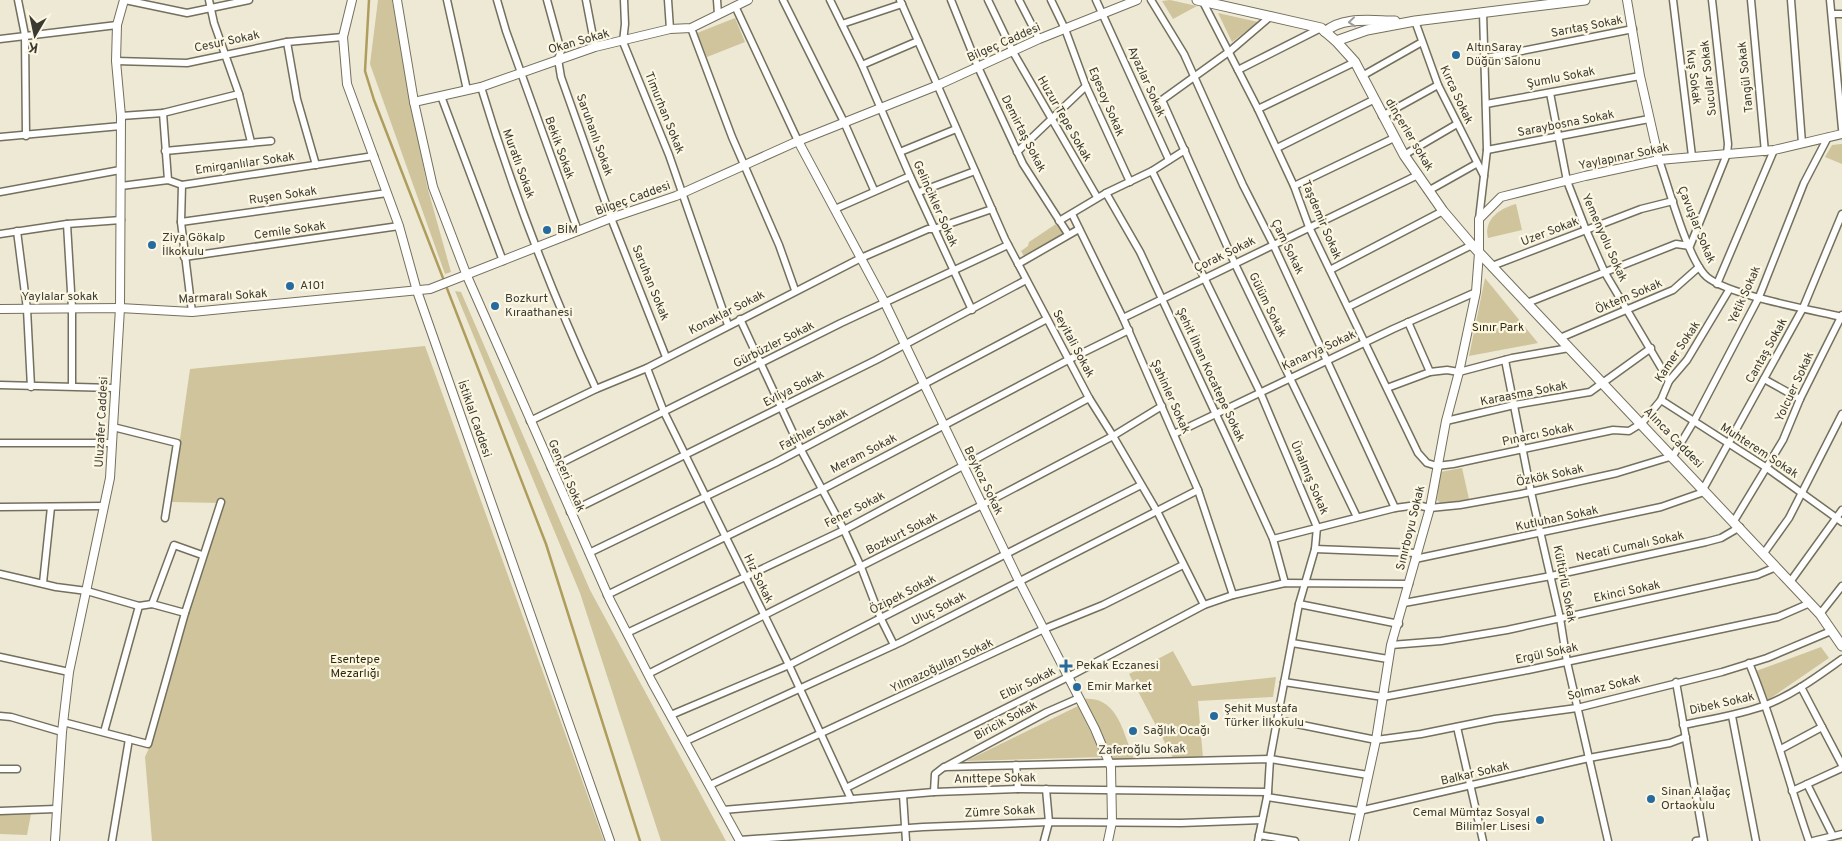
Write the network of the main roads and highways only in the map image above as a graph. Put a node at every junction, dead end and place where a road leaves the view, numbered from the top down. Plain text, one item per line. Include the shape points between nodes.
1 (1585, 0) edge
2 (1200, 1) edge
3 (1415, 21) junction
4 (1323, 30) junction
5 (1336, 41) junction
6 (1480, 253) joint
7 (1842, 646) edge

1 - 3 main road
2 - 4 main road
3 -> 4 main road via 1352,22
3 - 5 main road via 1367,30
4 - 5 main road, dinçerler sokak
5 - 6 main road, dinçerler sokak via 1355,62 1404,155 1443,211
6 - 7 main road, Alınca Caddesi via 1764,553 1820,614

